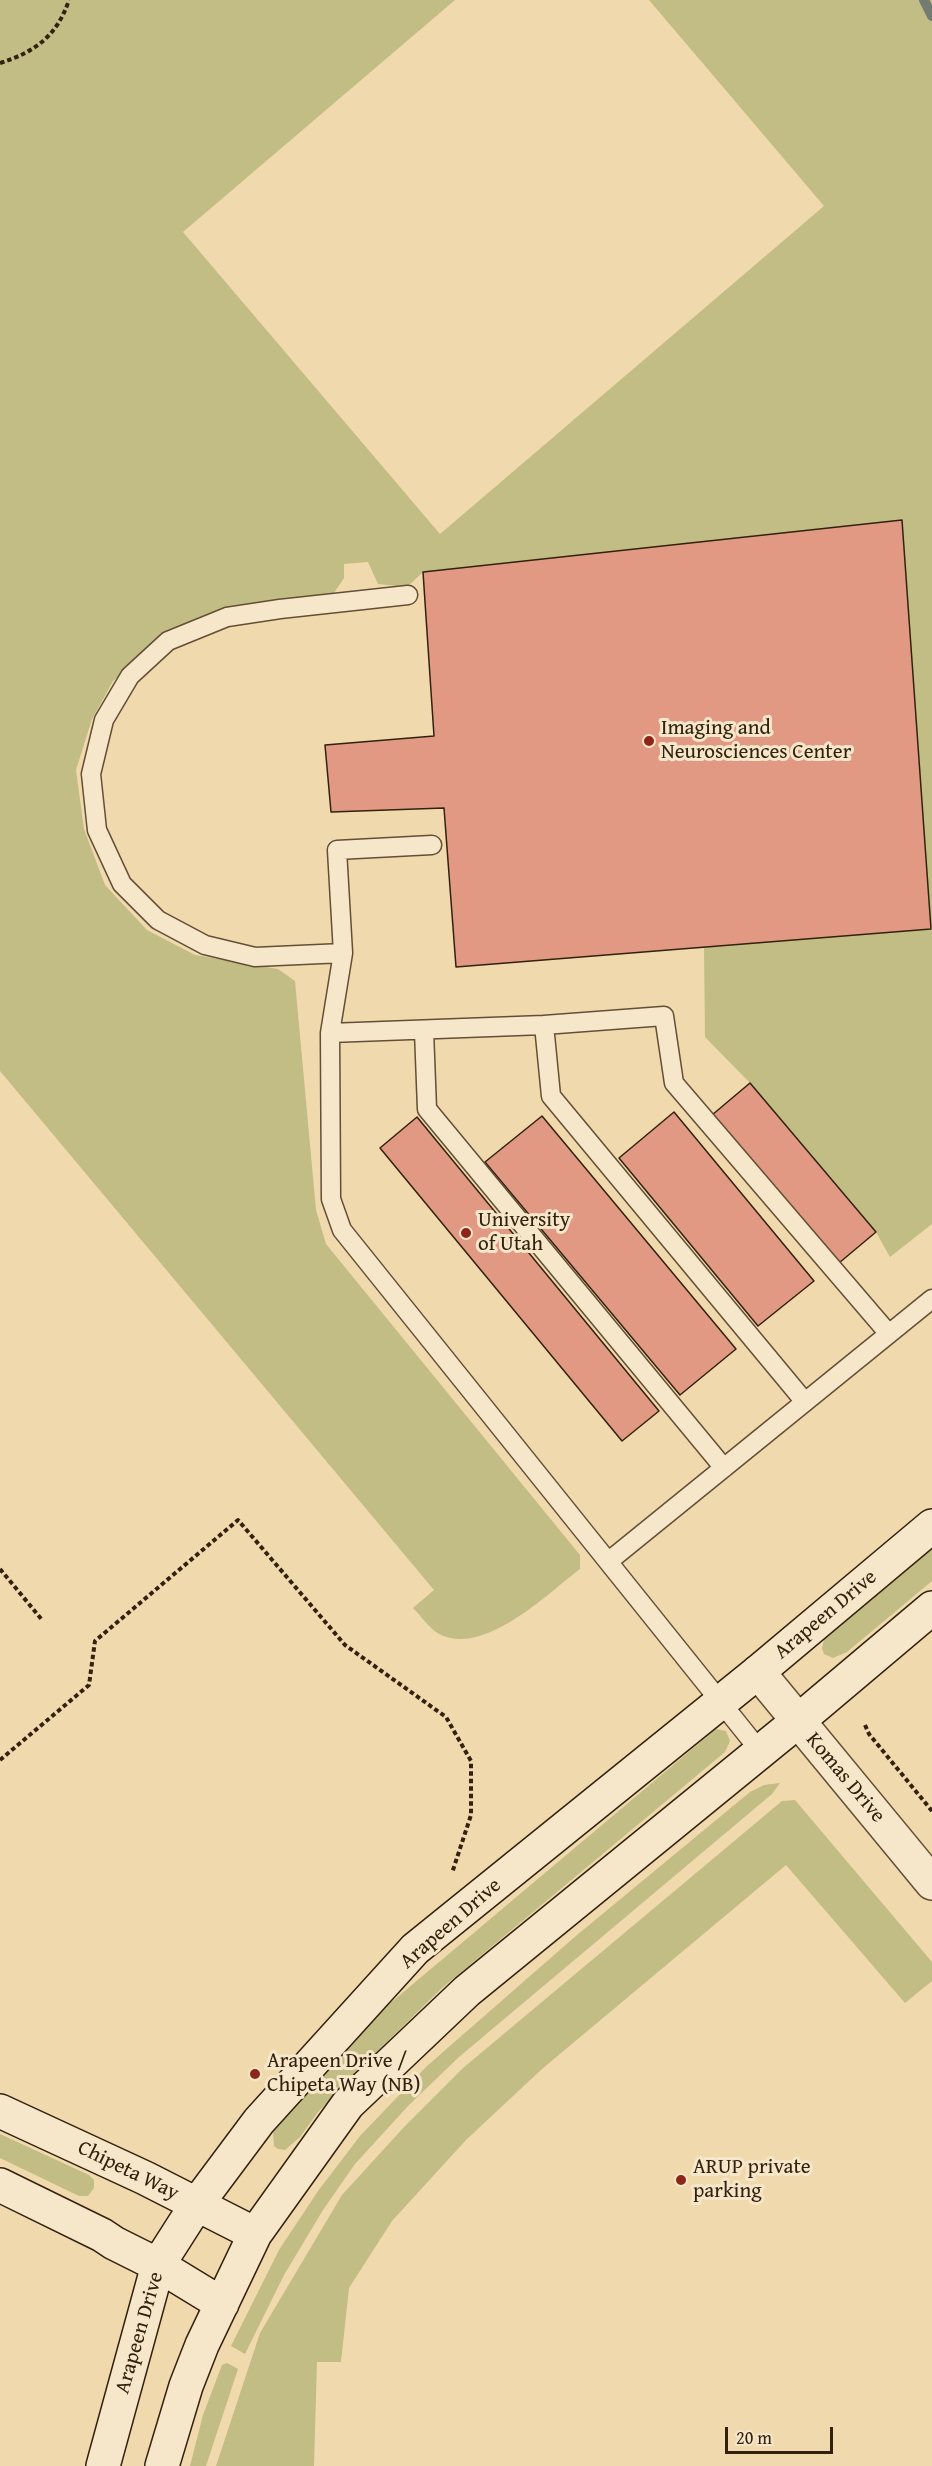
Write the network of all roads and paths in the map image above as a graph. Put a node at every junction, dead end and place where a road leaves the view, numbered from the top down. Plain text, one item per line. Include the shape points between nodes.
1 (69, 0) edge
2 (0, 63) edge
3 (408, 595) dead end
4 (432, 845) dead end
5 (343, 953) junction
6 (544, 1025) junction
7 (424, 1031) junction
8 (330, 1033) junction
9 (932, 1299) edge
10 (889, 1334) junction
11 (805, 1402) junction
12 (724, 1468) junction
13 (932, 1527) edge
14 (609, 1561) junction
15 (0, 1569) edge
16 (932, 1608) edge
17 (43, 1621) dead end
18 (758, 1672) junction
19 (720, 1703) junction
20 (798, 1721) junction
21 (865, 1725) dead end
22 (760, 1751) junction
23 (0, 1760) edge
24 (932, 1811) edge
25 (450, 1879) dead end
26 (932, 1883) edge
27 (0, 2110) edge
28 (0, 2185) edge
29 (197, 2204) junction
30 (255, 2234) junction
31 (158, 2265) junction
32 (222, 2304) junction
33 (103, 2466) edge
34 (162, 2466) edge

1 - 2 path via 65,12 35,50
3 - 5 lane via 227,617 168,641 129,676 104,720 91,774 97,830 122,884 158,920 205,945 255,957
4 - 5 lane via 337,850
5 - 8 lane
6 - 7 lane
6 - 10 lane via 664,1016 674,1083
6 - 11 lane via 551,1096
7 - 8 lane
7 - 12 lane via 428,1109
8 - 14 lane via 331,1199 342,1230
9 - 10 lane
10 - 11 lane
11 - 12 lane
12 - 14 lane
13 - 18 street, Arapeen Drive
14 - 19 lane
15 - 17 path
16 - 20 street
18 - 19 street, Arapeen Drive
18 - 20 street, Komas Drive
19 - 22 lane
19 - 29 street, Arapeen Drive via 415,1949 259,2121
20 - 22 street
20 - 26 street, Komas Drive
21 - 24 path
22 - 30 street via 467,1991 348,2104
23 - 25 path via 89,1685 95,1641 238,1520 345,1645 446,1717 471,1761 471,1815
27 - 29 street, Chipeta Way
28 - 31 street
29 - 30 street, Chipeta Way
29 - 31 street, Arapeen Drive
30 - 32 street
31 - 32 street
31 - 33 street, Arapeen Drive
32 - 34 street via 186,2386

